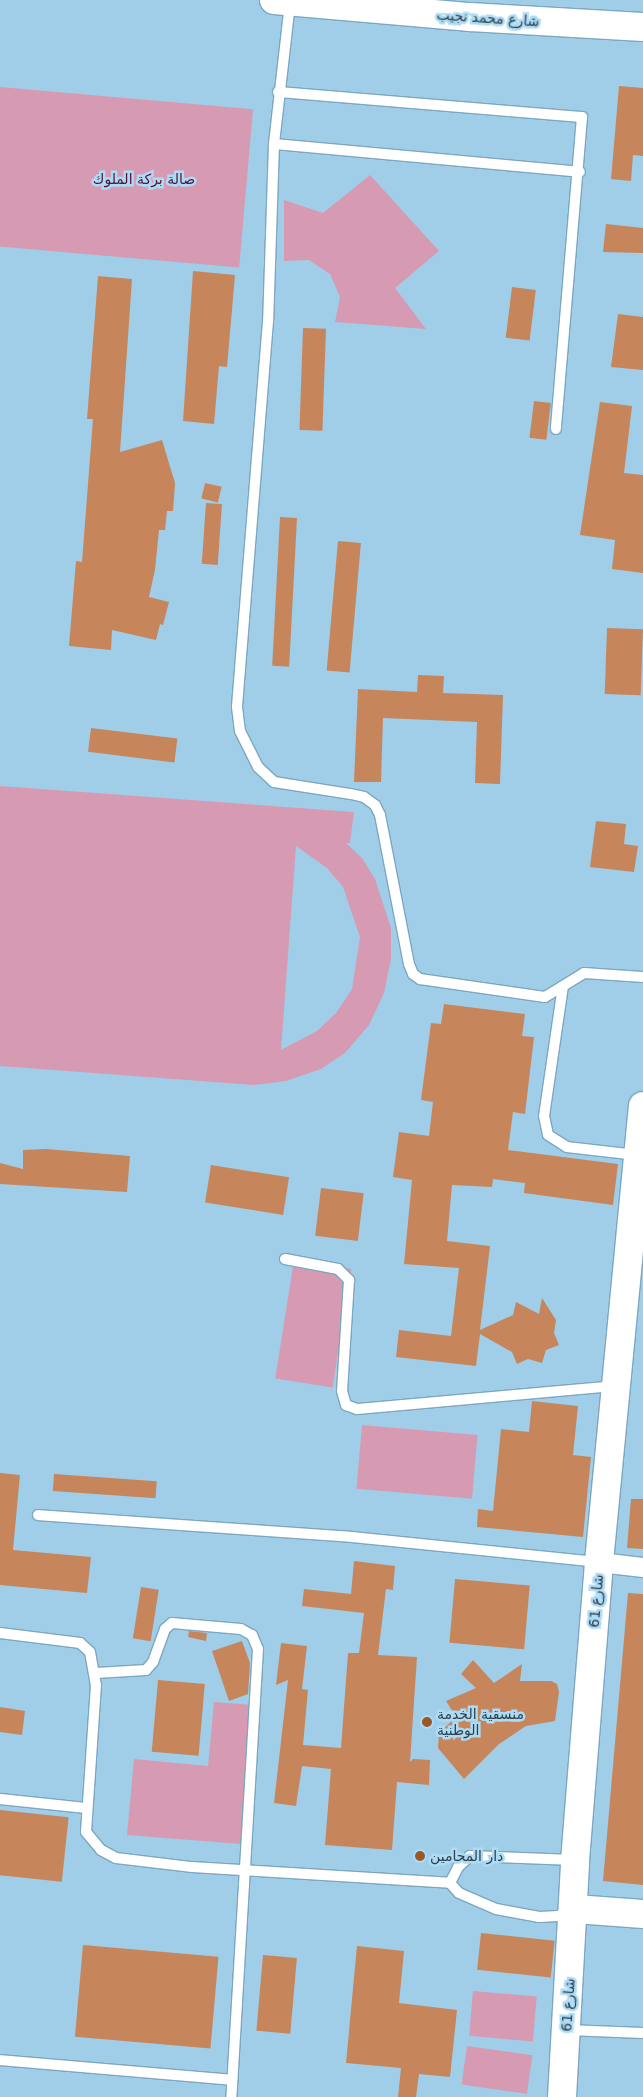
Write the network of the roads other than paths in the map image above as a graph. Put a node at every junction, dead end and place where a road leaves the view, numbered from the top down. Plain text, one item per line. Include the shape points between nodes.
1 (285, 0) edge
2 (643, 27) edge
3 (278, 92) junction
4 (274, 144) junction
5 (580, 172) junction
6 (556, 428) dead end
7 (643, 976) edge
8 (564, 986) junction
9 (643, 1106) edge
10 (639, 1156) junction
11 (638, 1225) edge
12 (285, 1259) dead end
13 (617, 1386) junction
14 (38, 1515) dead end
15 (599, 1562) junction
16 (643, 1567) edge
17 (0, 1633) edge
18 (96, 1672) junction
19 (0, 1799) edge
20 (86, 1808) junction
21 (575, 1860) junction
22 (243, 1869) junction
23 (450, 1883) junction
24 (575, 1909) junction
25 (643, 1914) edge
26 (567, 2030) junction
27 (643, 2033) edge
28 (0, 2060) edge
29 (232, 2080) junction
30 (231, 2097) edge
31 (562, 2097) edge

1 - 2 street, شارع محمد نجيب via 470,17
1 - 3 lane
3 - 4 lane
3 - 5 lane via 579,116 584,123
4 - 5 lane
4 - 8 lane via 268,321 237,707 240,731 258,767 274,782 351,794 375,805 380,815 413,974 429,983 545,996
5 - 6 lane
7 - 8 lane via 584,973
8 - 10 lane via 544,1116 548,1135 567,1147
9 - 10 street, شارع 61
10 - 11 street, شارع 61
11 - 13 street, شارع 61
12 - 13 lane via 338,1269 349,1280 342,1391 346,1406 357,1409
13 - 15 street, شارع 61
14 - 15 lane via 352,1537
15 - 16 street
15 - 21 street, شارع 61
17 - 18 lane via 80,1643 90,1652
18 - 20 lane
18 - 22 lane via 146,1670 153,1662 165,1629 172,1623 240,1629 252,1634 258,1649
19 - 20 lane
20 - 22 lane via 86,1832 101,1850 116,1858
21 - 23 lane via 470,1856
21 - 24 street, شارع 61
22 - 23 lane
22 - 29 lane
23 - 24 lane via 459,1893 496,1909 539,1917 558,1916
24 - 25 street
24 - 26 street, شارع 61
26 - 27 lane
26 - 31 street, شارع 61
28 - 29 lane
29 - 30 lane

